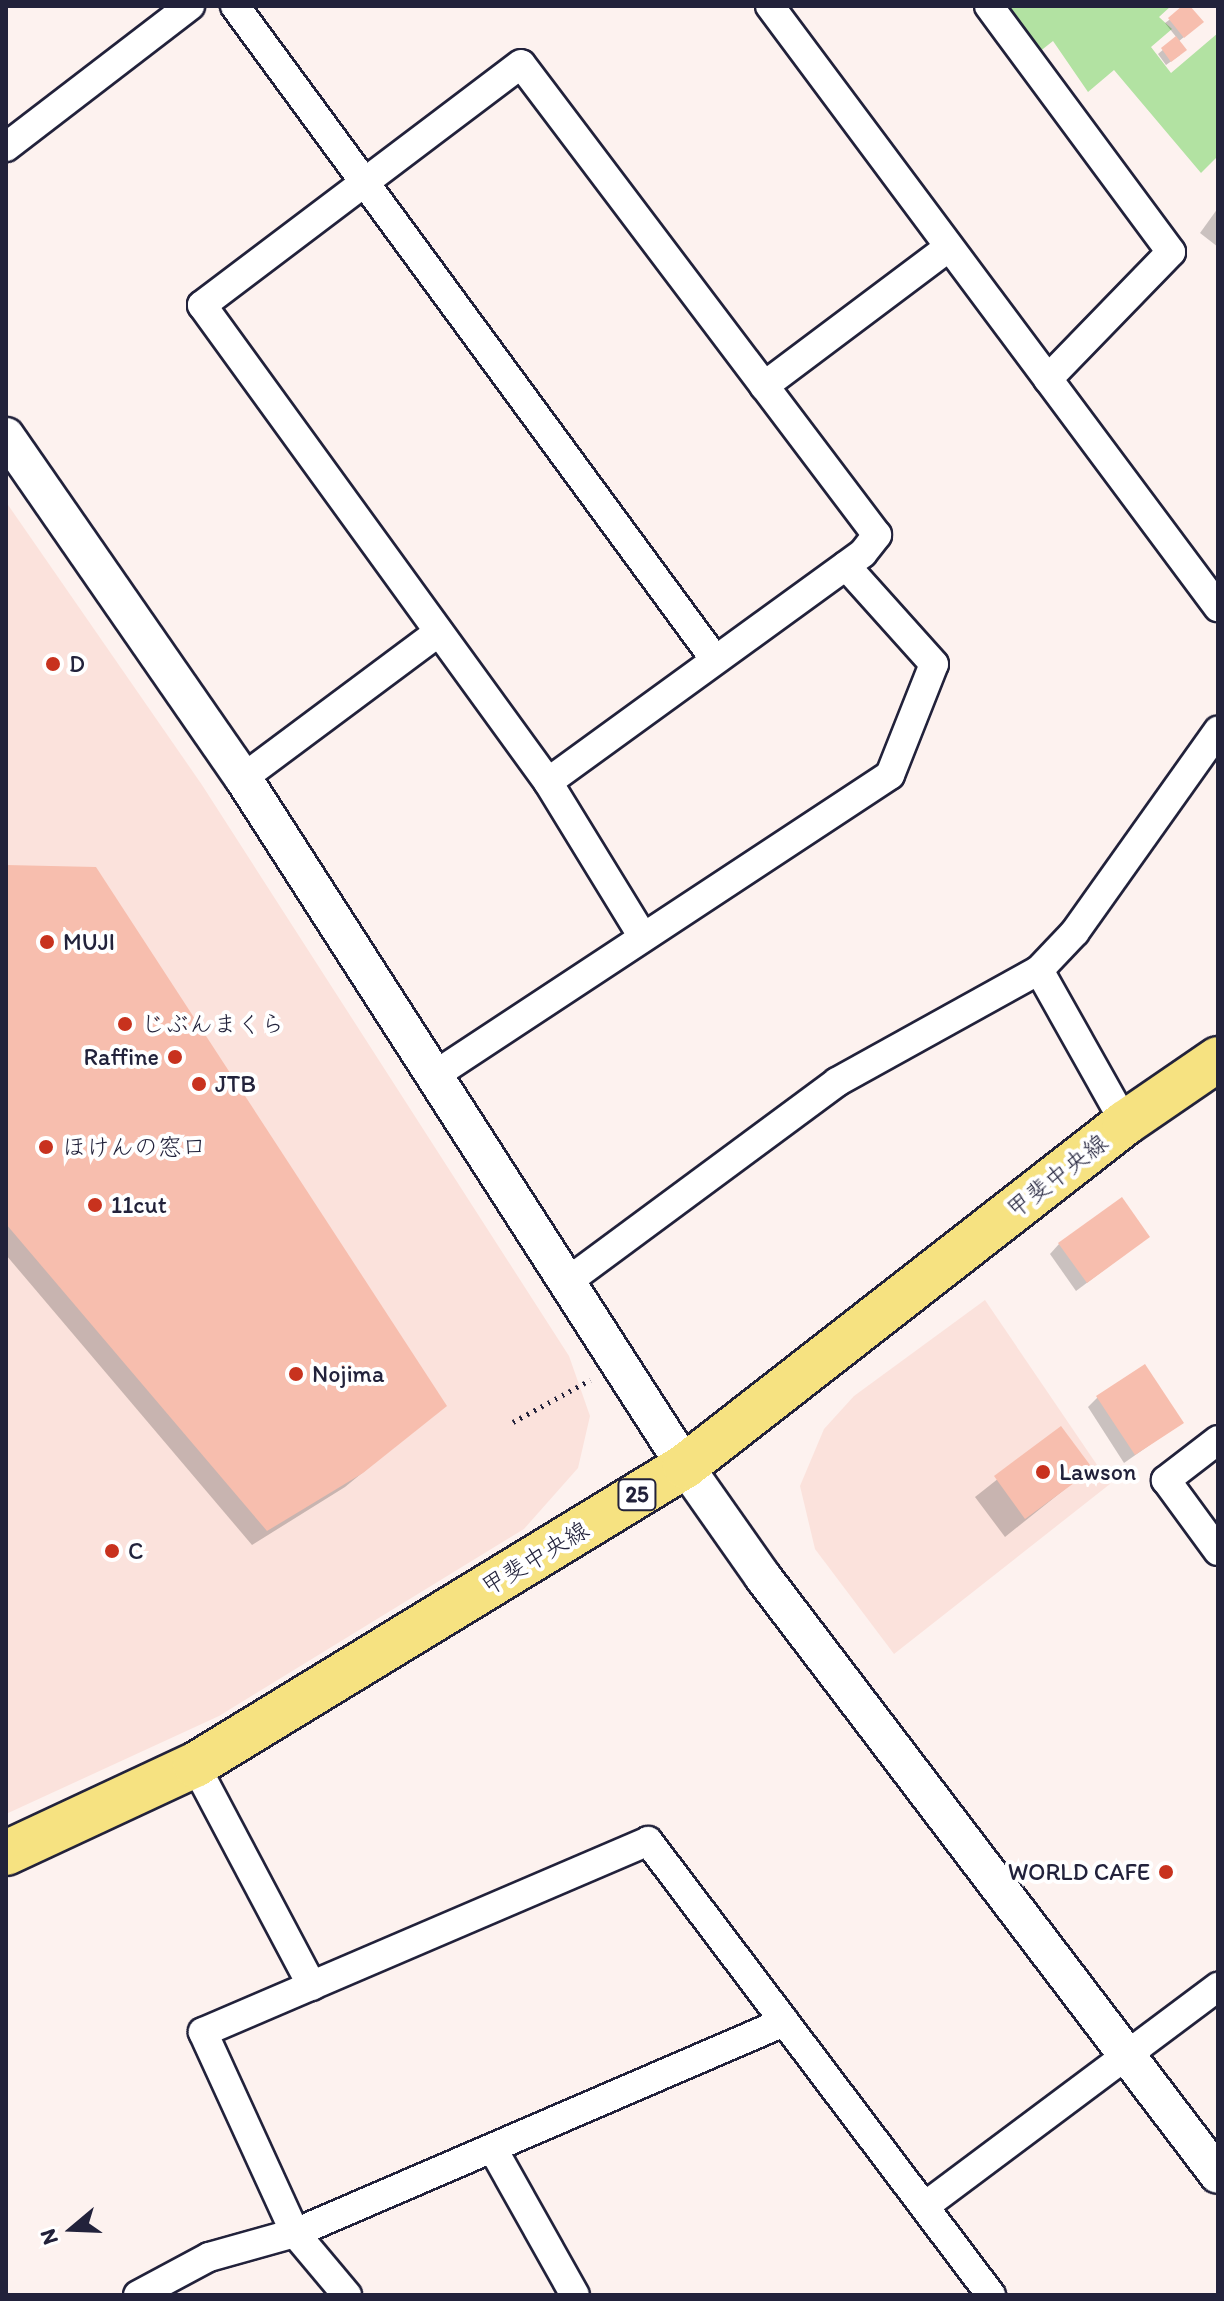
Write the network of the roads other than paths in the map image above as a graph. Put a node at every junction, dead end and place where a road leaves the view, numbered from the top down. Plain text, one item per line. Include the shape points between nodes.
1 (190, 6) edge
2 (235, 6) edge
3 (770, 6) edge
4 (989, 6) edge
5 (6, 147) edge
6 (364, 182) junction
7 (949, 247) junction
8 (1048, 379) junction
9 (764, 386) junction
10 (6, 436) edge
11 (846, 566) junction
12 (1218, 607) edge
13 (439, 632) junction
14 (714, 658) junction
15 (1218, 731) edge
16 (243, 778) junction
17 (548, 782) junction
18 (643, 937) junction
19 (1039, 970) junction
20 (1218, 1059) edge
21 (435, 1075) junction
22 (1125, 1123) junction
23 (567, 1282) junction
24 (1218, 1440) edge
25 (685, 1466) junction
26 (1218, 1551) edge
27 (195, 1765) junction
28 (6, 1853) edge
29 (312, 1986) junction
30 (1218, 1987) edge
31 (784, 2022) junction
32 (1129, 2055) junction
33 (493, 2149) junction
34 (1218, 2175) edge
35 (925, 2206) junction
36 (295, 2233) junction
37 (138, 2295) edge
38 (347, 2295) edge
39 (575, 2295) edge
40 (991, 2295) edge

1 - 5 street
2 - 6 street
3 - 7 street
4 - 8 street via 1171,252
6 - 9 street via 521,64
6 - 13 street via 202,305
6 - 14 street
7 - 8 street
7 - 9 street
8 - 12 street
9 - 11 street via 877,535
10 - 16 street
11 - 14 street
11 - 18 street via 934,664 890,775
13 - 16 street
13 - 17 street
14 - 17 street
15 - 19 street via 1075,932
16 - 21 street
17 - 18 street
18 - 21 street
19 - 22 street
19 - 23 street via 837,1082
20 - 22 main road, 甲斐中央線 / 25
21 - 23 street
22 - 25 main road, 甲斐中央線 / 25
23 - 25 street
24 - 26 street via 1166,1480
25 - 27 main road, 甲斐中央線 / 25
25 - 32 street via 763,1577
27 - 28 main road, 甲斐中央線 / 25
27 - 29 street
29 - 31 street via 648,1841
29 - 36 street via 203,2032
30 - 32 street
31 - 33 street
31 - 35 street
32 - 34 street
32 - 35 street
33 - 36 street
33 - 39 street
35 - 40 street
36 - 37 street via 209,2257
36 - 38 street

